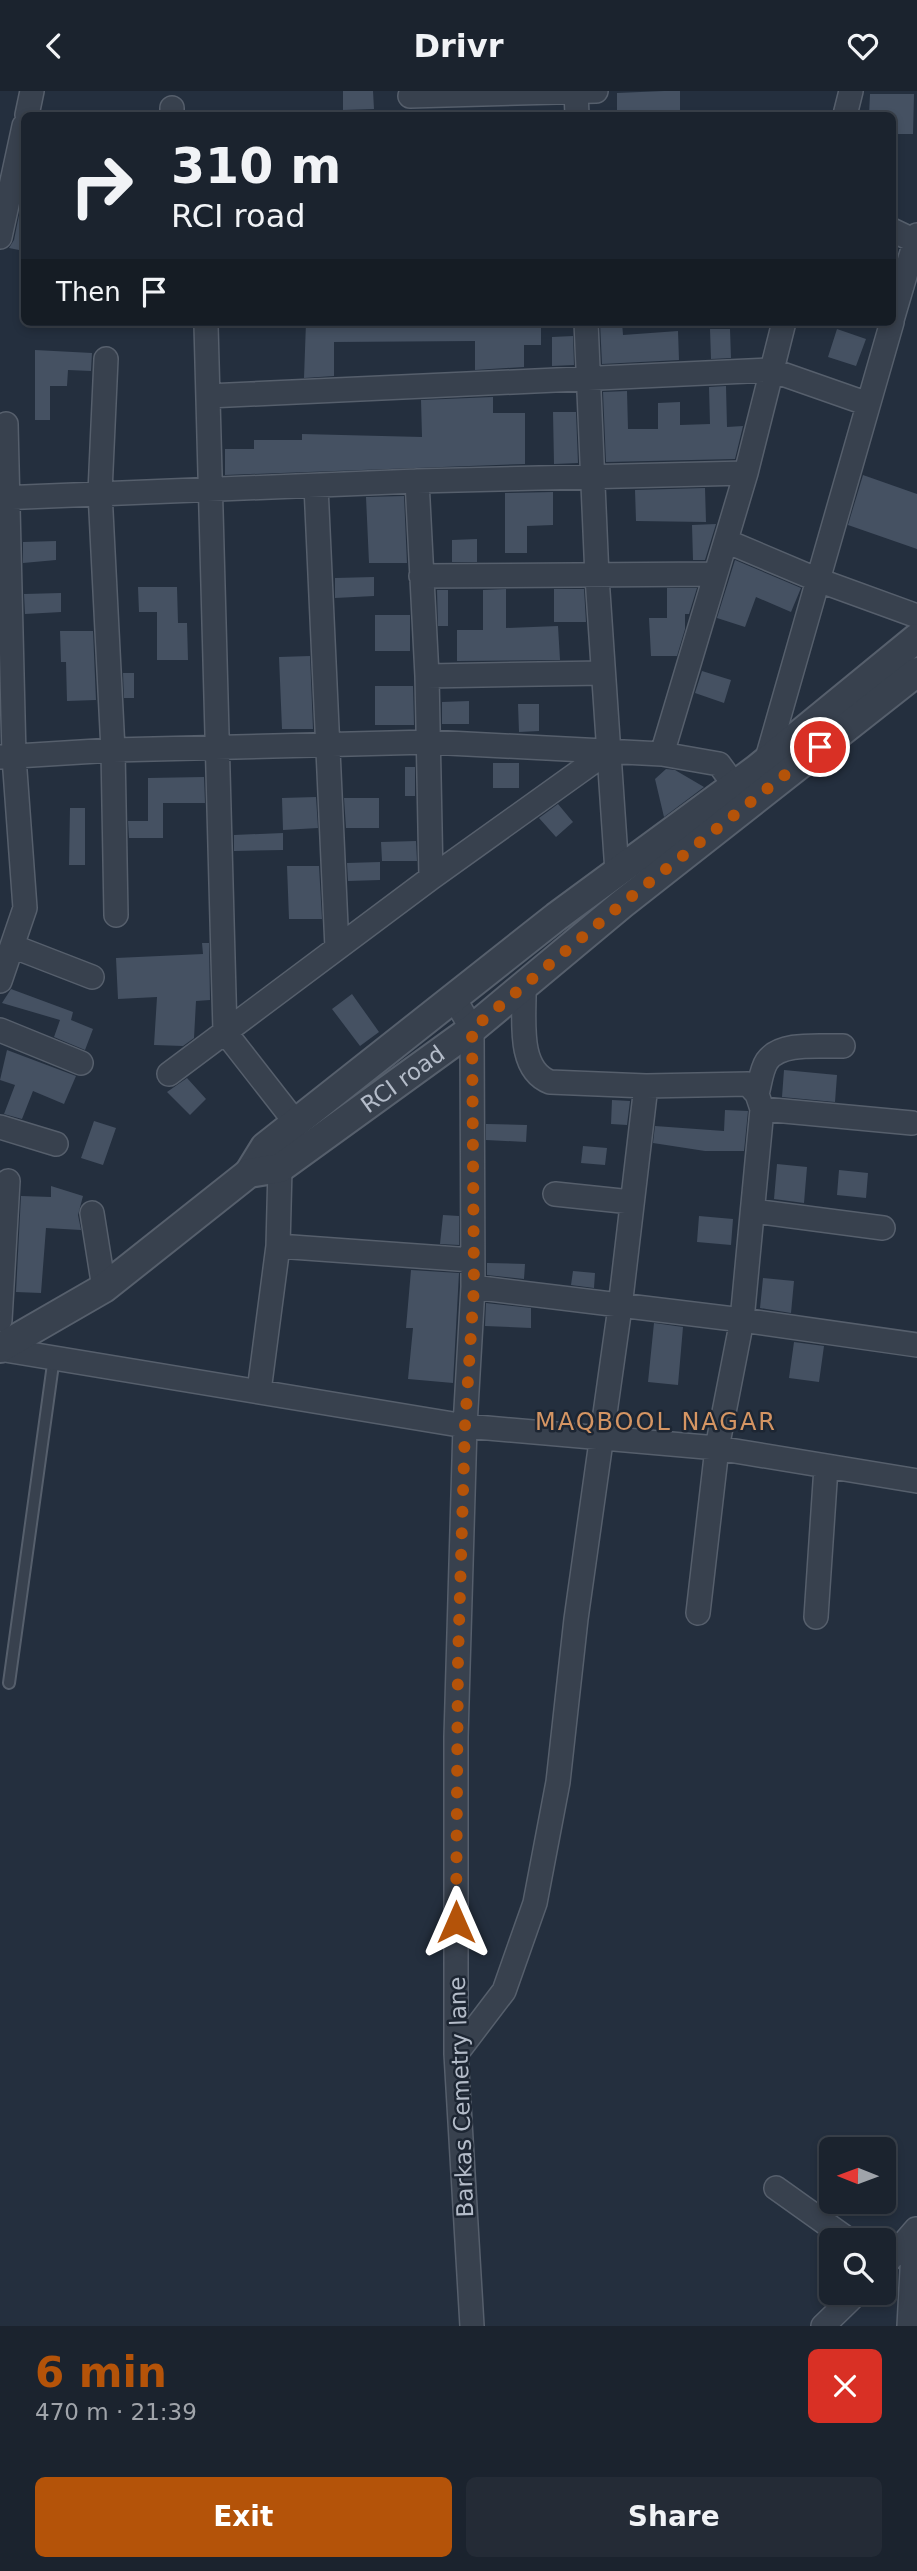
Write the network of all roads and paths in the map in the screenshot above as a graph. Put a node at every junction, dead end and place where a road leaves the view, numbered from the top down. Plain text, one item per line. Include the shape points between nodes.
1 (32, 91) edge
2 (583, 91) edge
3 (851, 91) edge
4 (410, 96) dead end
5 (28, 112) edge
6 (578, 112) edge
7 (846, 112) edge
8 (21, 140) edge
9 (896, 231) edge
10 (0, 237) edge
11 (916, 238) edge
12 (896, 307) edge
13 (206, 326) edge
14 (586, 326) edge
15 (783, 326) edge
16 (891, 326) edge
17 (106, 359) dead end
18 (771, 370) junction
19 (588, 380) junction
20 (208, 396) junction
21 (868, 404) junction
22 (6, 424) dead end
23 (746, 473) junction
24 (594, 477) junction
25 (417, 481) junction
26 (316, 486) junction
27 (210, 488) junction
28 (100, 492) junction
29 (3, 499) edge
30 (726, 541) junction
31 (714, 574) junction
32 (421, 576) junction
33 (597, 577) junction
34 (818, 580) junction
35 (917, 616) edge
36 (917, 638) edge
37 (917, 672) edge
38 (603, 673) junction
39 (427, 676) junction
40 (429, 742) junction
41 (327, 743) junction
42 (217, 747) junction
43 (113, 750) junction
44 (607, 752) junction
45 (662, 754) junction
46 (7, 757) edge
47 (766, 762) junction
48 (741, 794) junction
49 (617, 872) junction
50 (431, 878) junction
51 (116, 915) dead end
52 (10, 921) edge
53 (12, 946) junction
54 (337, 948) junction
55 (92, 977) dead end
56 (0, 981) edge
57 (524, 986) junction
58 (454, 998) junction
59 (472, 1029) junction
60 (0, 1030) edge
61 (225, 1032) junction
62 (843, 1046) dead end
63 (81, 1063) dead end
64 (169, 1074) dead end
65 (646, 1086) junction
66 (760, 1101) junction
67 (296, 1123) junction
68 (912, 1123) dead end
69 (0, 1127) edge
70 (56, 1144) dead end
71 (272, 1157) junction
72 (8, 1181) dead end
73 (555, 1194) dead end
74 (631, 1202) junction
75 (754, 1211) junction
76 (92, 1213) dead end
77 (883, 1228) dead end
78 (278, 1246) junction
79 (472, 1260) junction
80 (104, 1287) junction
81 (474, 1287) junction
82 (620, 1307) junction
83 (0, 1319) edge
84 (742, 1319) junction
85 (917, 1345) edge
86 (0, 1349) edge
87 (54, 1357) junction
88 (259, 1391) junction
89 (465, 1426) junction
90 (602, 1437) junction
91 (717, 1448) junction
92 (827, 1467) junction
93 (917, 1481) edge
94 (698, 1613) dead end
95 (816, 1617) dead end
96 (9, 1683) dead end
97 (456, 2055) junction
98 (776, 2187) dead end
99 (832, 2228) edge
100 (915, 2230) edge
101 (896, 2251) edge
102 (845, 2305) edge
103 (472, 2326) edge
104 (823, 2326) edge
105 (909, 2326) edge

1 - 5 street
2 - 4 street
2 - 6 street
3 - 7 street
8 - 10 street
9 - 11 street
11 - 12 street
13 - 20 street
14 - 19 street
15 - 18 street
16 - 21 street
17 - 28 street
18 - 19 street
18 - 21 street
18 - 23 street
19 - 20 street
19 - 24 street
20 - 27 street
21 - 34 street
22 - 29 street
23 - 24 street
23 - 30 street
24 - 25 street
24 - 33 street
25 - 26 street
25 - 32 street
26 - 27 street
26 - 41 street
27 - 28 street
27 - 42 street
28 - 29 street
28 - 43 street
29 - 46 street
30 - 31 street
30 - 34 street
31 - 33 street
31 - 45 street
32 - 33 street
32 - 39 street
33 - 38 street
34 - 35 street
34 - 47 street
36 - 47 street
37 - 48 street, RCI road
38 - 39 street
38 - 44 street
39 - 40 street
40 - 41 street
40 - 44 street
40 - 50 street
41 - 42 street
41 - 54 street
42 - 43 street
42 - 61 street
43 - 46 street
43 - 51 street
44 - 45 street
44 - 49 street
44 - 50 street
45 - 48 street via 719,764
46 - 52 street via 25,908
47 - 48 street
48 - 49 street
48 - 57 street, RCI road
49 - 58 street
50 - 54 street
52 - 53 street
53 - 55 street
53 - 56 street
54 - 61 street
57 - 59 street, RCI road
57 - 65 street via 527,1056 539,1077 550,1082
58 - 59 street
58 - 67 street
59 - 71 street, RCI road
59 - 79 street, Barkas Cemetry lane
60 - 63 street
61 - 64 street
61 - 67 street
62 - 66 street via 784,1049 774,1054 765,1063
65 - 66 street via 748,1084
65 - 74 street
66 - 68 street
66 - 75 street
67 - 71 street
69 - 70 street
71 - 78 street
71 - 80 street
72 - 83 street
73 - 74 street
74 - 82 street
75 - 77 street
75 - 84 street
76 - 80 street
78 - 79 street
78 - 88 street
79 - 81 street, Barkas Cemetry lane
80 - 86 street
81 - 82 street
81 - 89 street, Barkas Cemetry lane
82 - 84 street
82 - 90 street
84 - 85 street
84 - 91 street
86 - 87 street
87 - 88 street
87 - 96 lane
88 - 89 street
89 - 90 street
89 - 97 street, Barkas Cemetry lane via 456,1737
90 - 91 street
90 - 97 street via 558,1782 535,1903 504,1991
91 - 92 street
91 - 94 street
92 - 93 street
92 - 95 street
97 - 103 street, Barkas Cemetry lane
98 - 99 street
100 - 101 street
100 - 105 street
102 - 104 street

